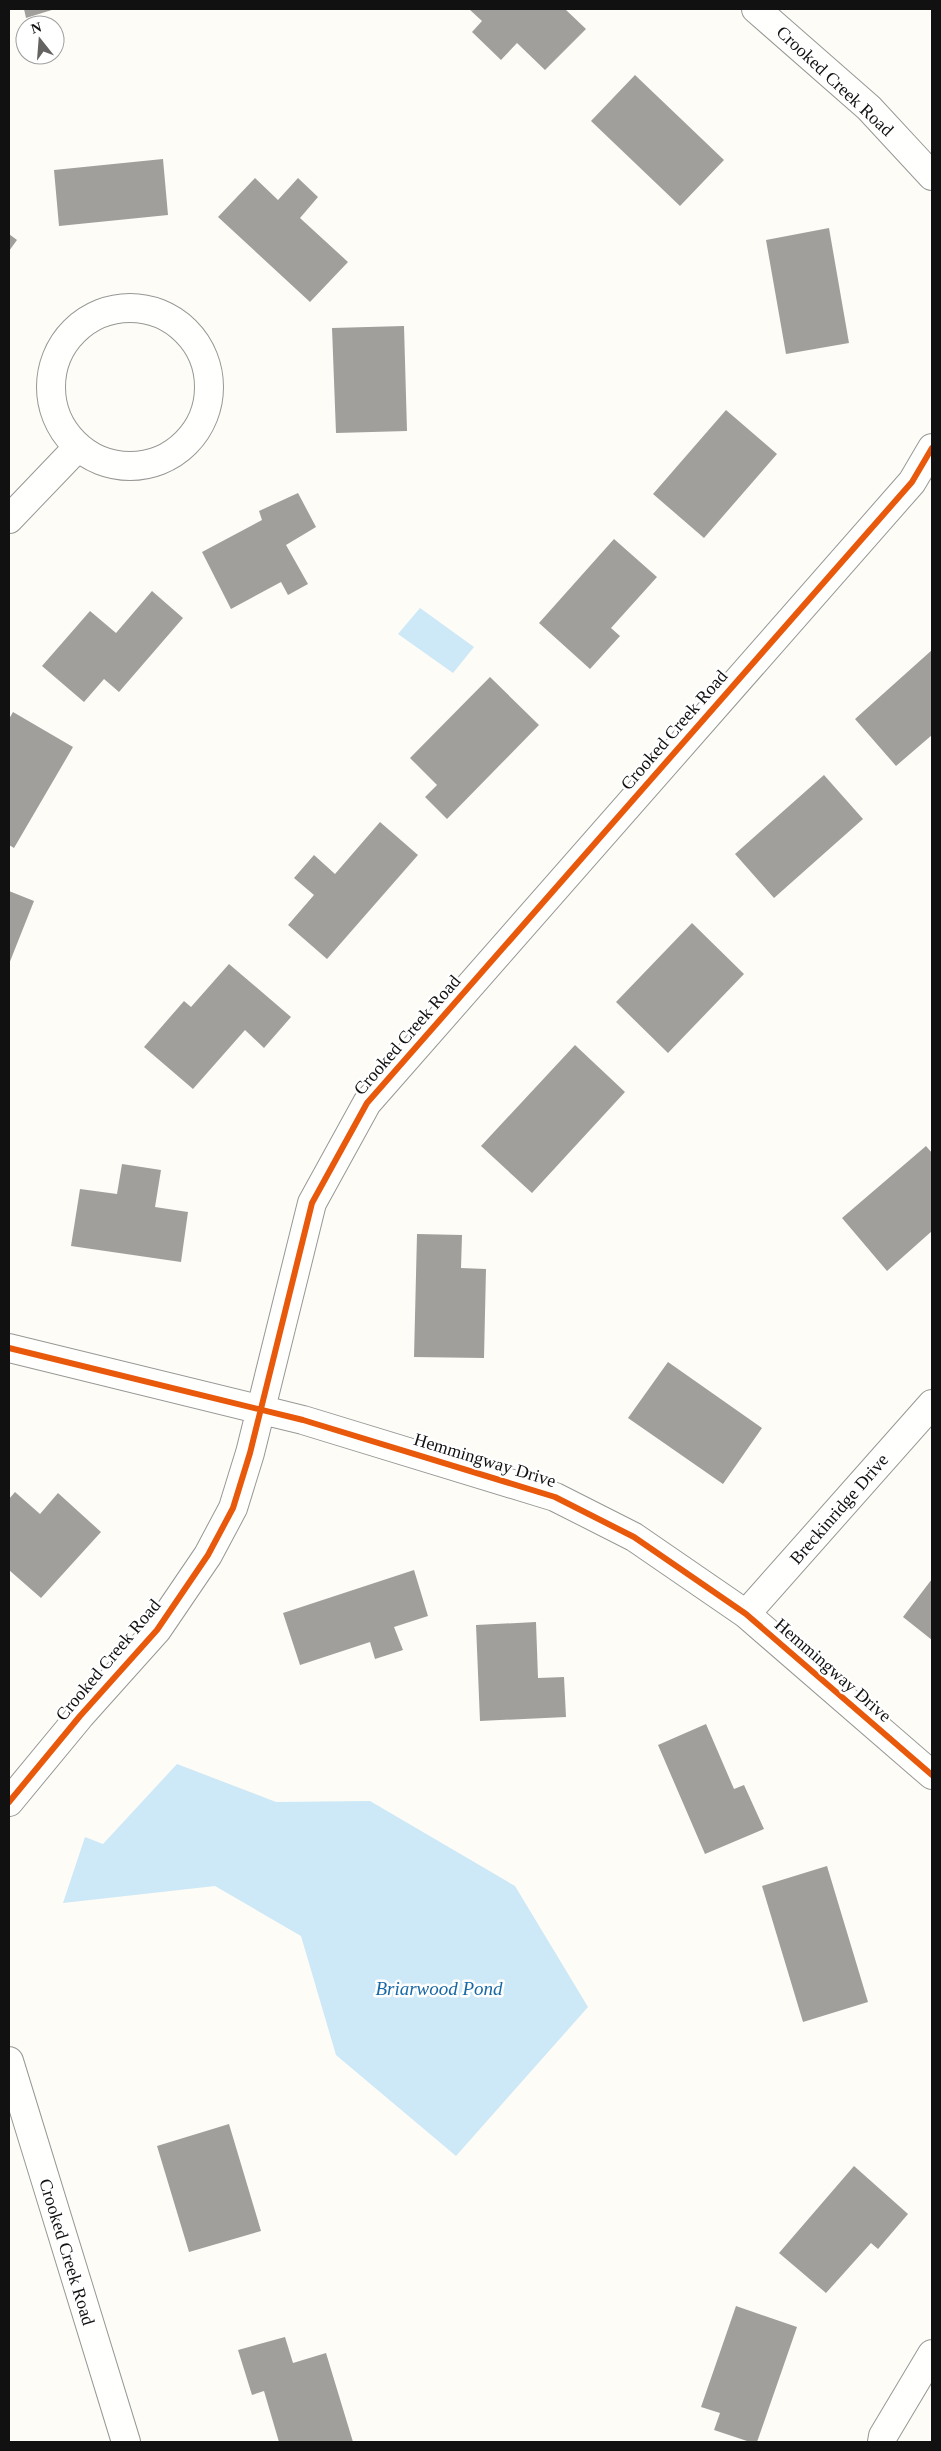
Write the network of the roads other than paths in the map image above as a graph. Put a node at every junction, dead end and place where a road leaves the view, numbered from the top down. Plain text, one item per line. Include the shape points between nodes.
1 (756, 9) edge
2 (932, 176) edge
3 (78, 447) junction
4 (932, 448) edge
5 (9, 519) edge
6 (9, 1348) edge
7 (932, 1404) edge
8 (260, 1409) junction
9 (746, 1614) junction
10 (932, 1775) edge
11 (9, 1802) edge
12 (9, 2061) edge
13 (932, 2354) edge
14 (126, 2442) edge
15 (882, 2442) edge

1 - 2 street, Crooked Creek Road via 869,108
3 - 3 street via 95,459 115,465 136,466 156,462 190,440 202,422 210,381 196,342 182,327 145,309 125,308 104,312 70,335 56,359 51,393 55,413 64,432
3 - 5 street
4 - 8 street, Crooked Creek Road via 912,482 367,1103 312,1203
6 - 8 street, Hemmingway Drive
7 - 9 street, Breckinridge Drive
8 - 9 street, Hemmingway Drive via 556,1497 634,1536
8 - 11 street, Crooked Creek Road via 233,1508 208,1555 157,1630
9 - 10 street, Hemmingway Drive
12 - 14 street, Crooked Creek Road
13 - 15 street

